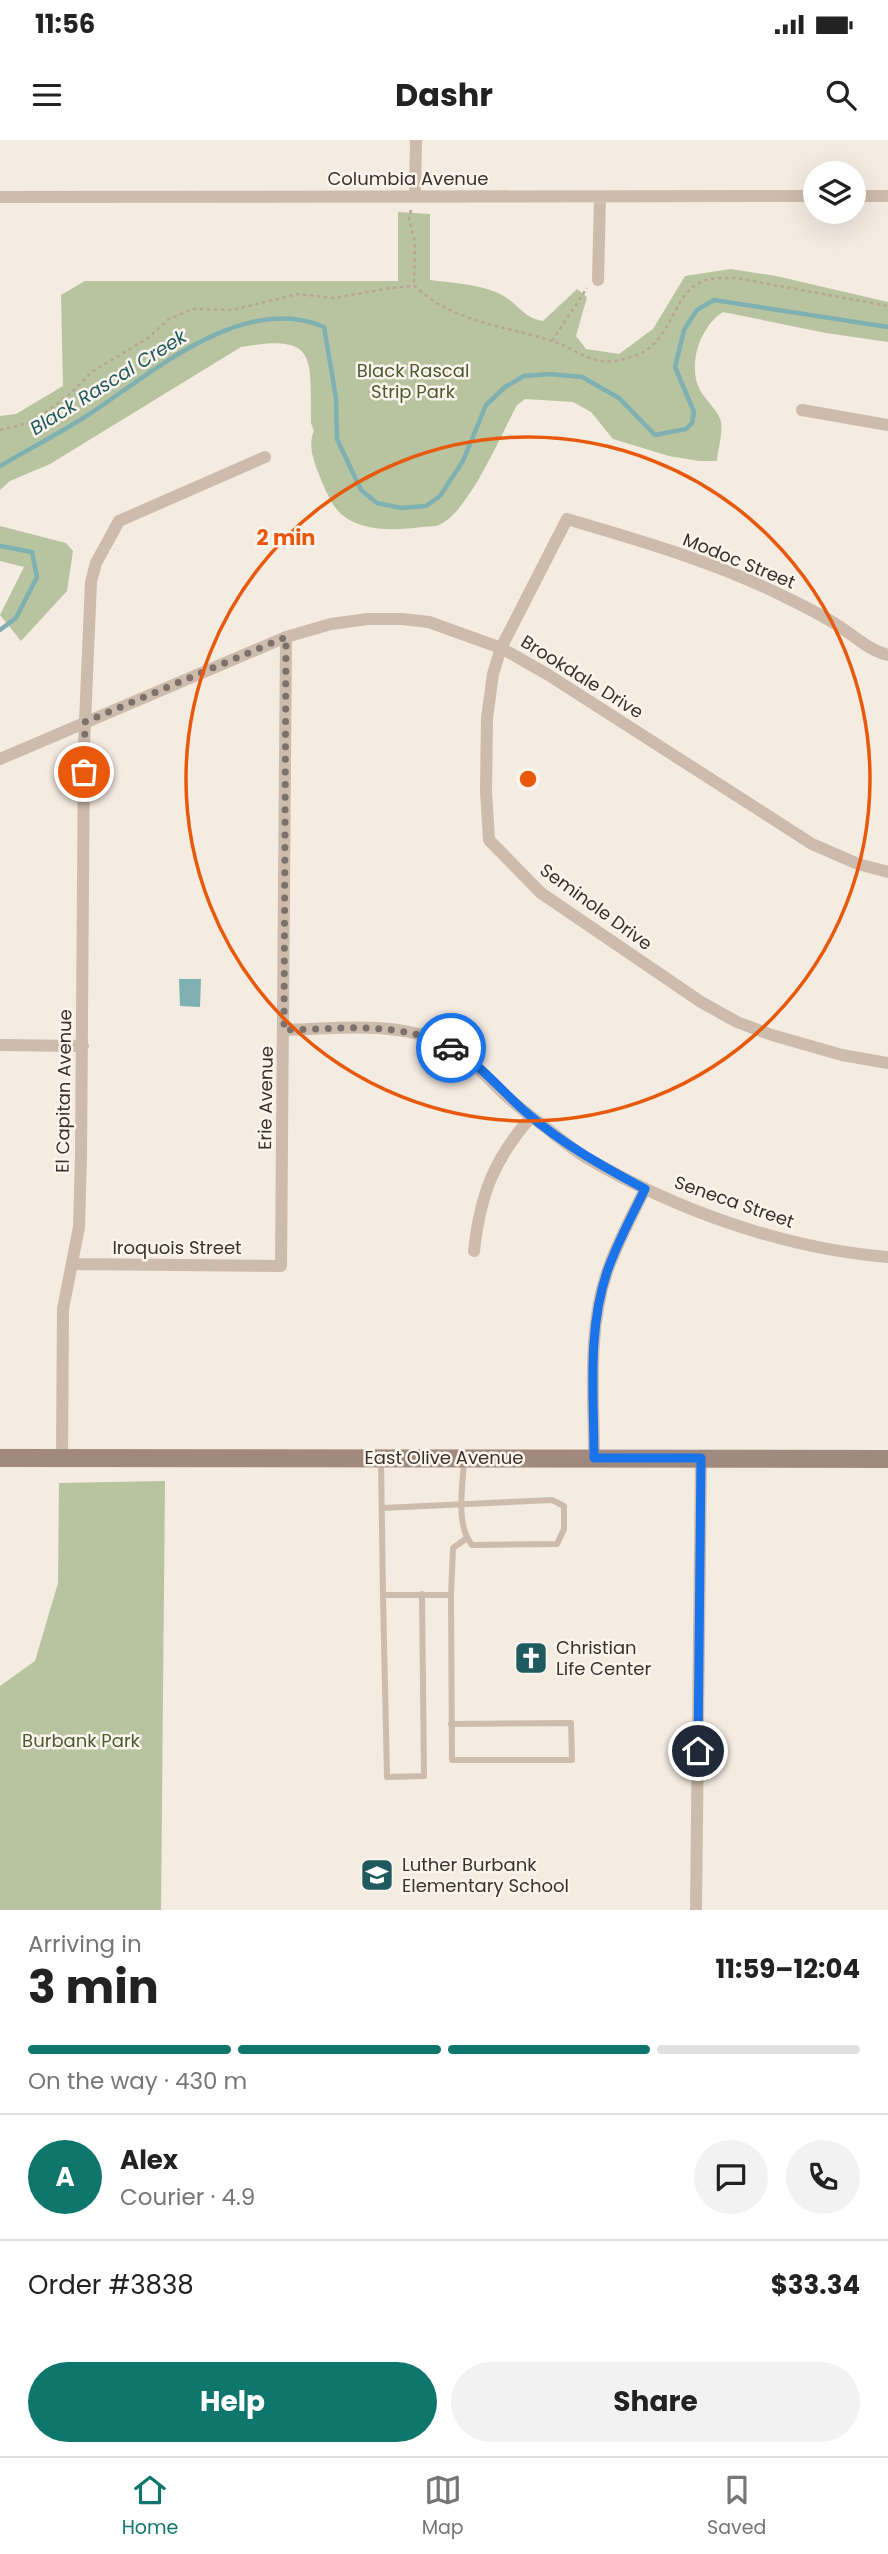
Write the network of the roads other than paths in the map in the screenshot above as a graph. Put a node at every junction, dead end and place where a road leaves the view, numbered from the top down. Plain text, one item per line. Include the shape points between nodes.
1 (416, 140) edge
2 (803, 196) edge
3 (866, 196) edge
4 (888, 196) edge
5 (0, 197) edge
6 (415, 197) junction
7 (600, 197) junction
8 (598, 280) road end
9 (802, 410) dead end
10 (888, 425) edge
11 (265, 457) dead end
12 (567, 519) joint
13 (286, 637) junction
14 (501, 648) junction
15 (888, 655) edge
16 (85, 722) junction
17 (0, 759) edge
18 (888, 872) edge
19 (284, 1030) junction
20 (0, 1045) edge
21 (83, 1046) junction
22 (888, 1063) edge
23 (531, 1117) junction
24 (645, 1189) junction
25 (474, 1251) dead end
26 (888, 1257) edge
27 (73, 1264) junction
28 (281, 1266) joint
29 (0, 1458) edge
30 (62, 1458) junction
31 (381, 1458) junction
32 (464, 1458) junction
33 (594, 1458) junction
34 (701, 1458) junction
35 (888, 1459) edge
36 (463, 1503) junction
37 (382, 1508) junction
38 (467, 1538) junction
39 (422, 1594) junction
40 (383, 1595) junction
41 (451, 1595) junction
42 (451, 1724) junction
43 (696, 1910) edge

1 - 6 street
2 - 7 street, Columbia Avenue
3 - 4 street
5 - 6 street, Columbia Avenue
6 - 7 street, Columbia Avenue
7 - 8 street
9 - 10 street
11 - 16 street, El Capitan Avenue via 119,520 90,582
12 - 14 street, Seminole Drive
12 - 15 street, Modoc Street via 758,584
13 - 14 street, Brookdale Drive via 331,624 402,619 429,622
13 - 16 street, Brookdale Drive
13 - 19 street, Erie Avenue
14 - 18 street, Brookdale Drive via 811,844
14 - 22 street, Seminole Drive via 489,696 486,791 489,840 505,859 541,894 737,1022 806,1046
16 - 17 street, Brookdale Drive
16 - 21 street, El Capitan Avenue
19 - 23 street, Seneca Street via 382,1028 439,1041 461,1053
19 - 28 street, Erie Avenue
20 - 21 street
21 - 27 street, El Capitan Avenue via 79,1215
23 - 24 street, Seneca Street via 585,1157
23 - 25 street via 496,1165 481,1202
24 - 26 street, Seneca Street via 704,1214 805,1244
24 - 33 street via 607,1272 596,1323
27 - 28 street, Iroquois Street
27 - 30 street, El Capitan Avenue via 64,1309
29 - 30 main road, East Olive Avenue
30 - 31 main road, East Olive Avenue
31 - 32 main road, East Olive Avenue
31 - 37 lane
32 - 33 main road, East Olive Avenue
32 - 36 lane
33 - 34 main road, East Olive Avenue
34 - 35 main road, East Olive Avenue
34 - 43 street
36 - 37 lane
36 - 38 lane via 463,1534
36 - 38 lane via 552,1500 564,1506 564,1530 557,1544 472,1545
37 - 40 lane
38 - 41 lane via 453,1548
39 - 40 lane
39 - 40 lane via 424,1776 387,1777
39 - 41 lane
41 - 42 lane
42 - 42 lane via 452,1760 572,1760 571,1723

